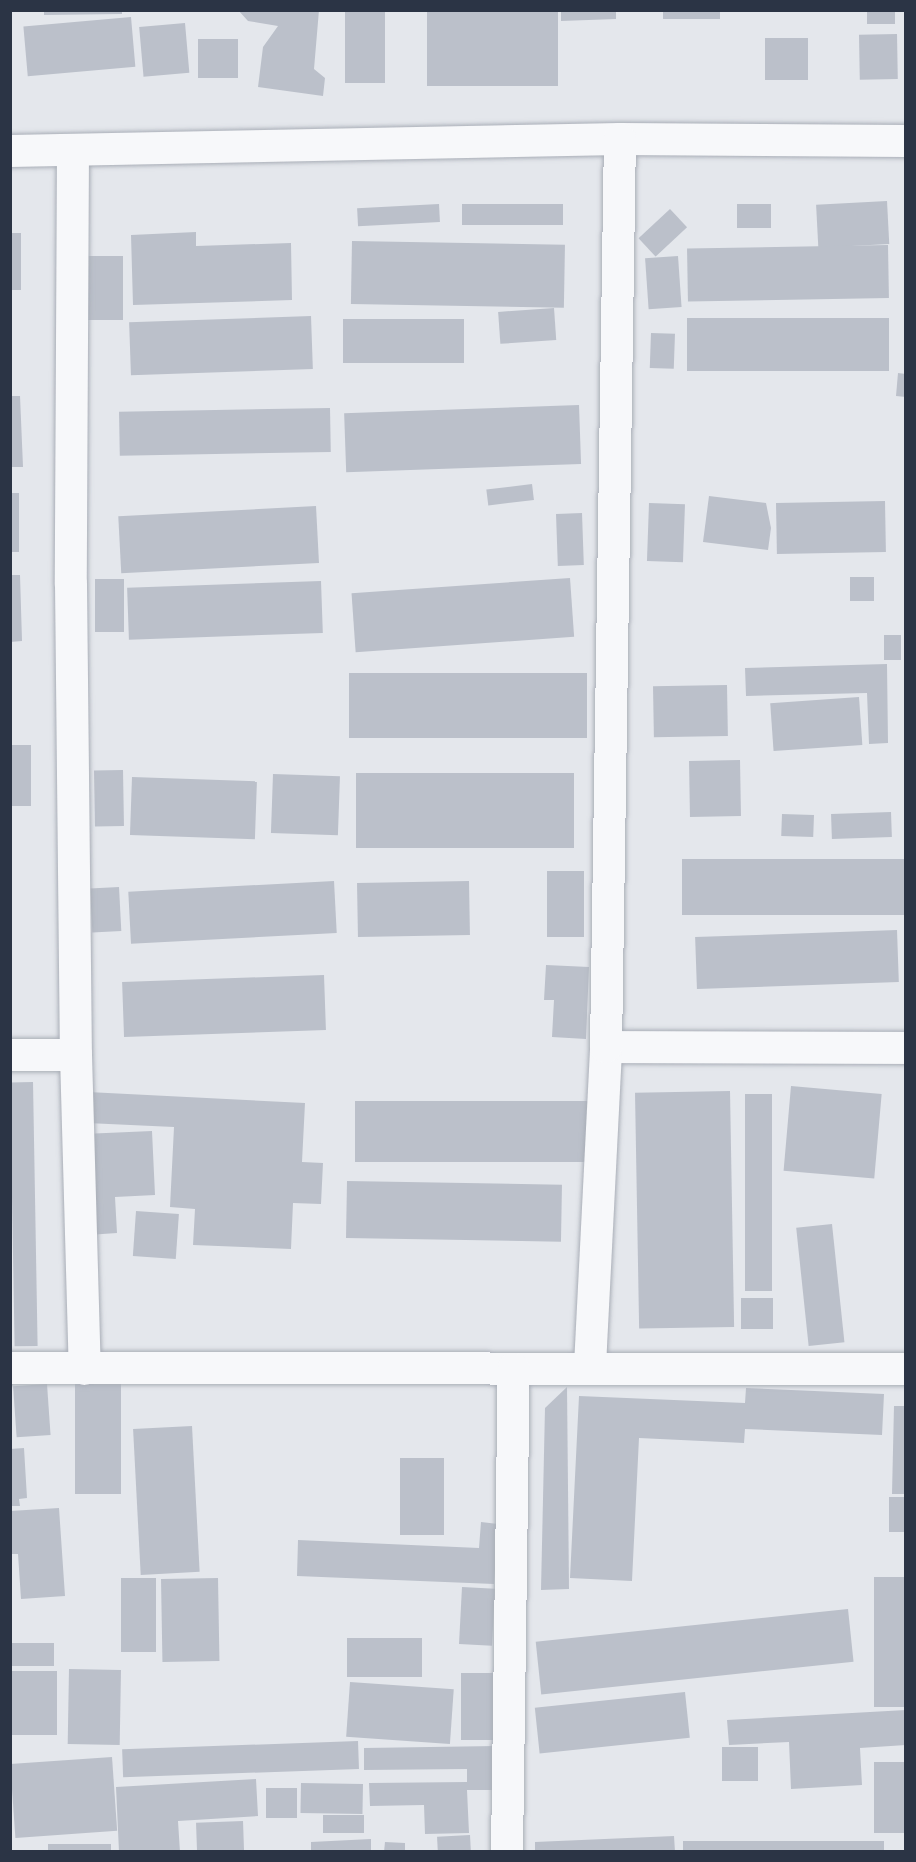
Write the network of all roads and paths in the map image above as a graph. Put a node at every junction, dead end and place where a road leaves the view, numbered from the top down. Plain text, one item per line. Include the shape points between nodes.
1 (620, 139) junction
2 (906, 141) edge
3 (10, 151) edge
4 (73, 151) junction
5 (606, 1047) junction
6 (906, 1048) edge
7 (10, 1055) edge
8 (76, 1055) junction
9 (591, 1366) junction
10 (10, 1368) edge
11 (85, 1369) junction
12 (514, 1369) junction
13 (906, 1369) edge
14 (507, 1851) edge

1 - 2 street
1 - 4 street
1 - 5 street
3 - 4 street
4 - 8 street via 71,584
5 - 6 street
5 - 9 street
7 - 8 street
8 - 11 street
9 - 12 street
9 - 13 street
10 - 11 street
11 - 12 street
12 - 14 street

